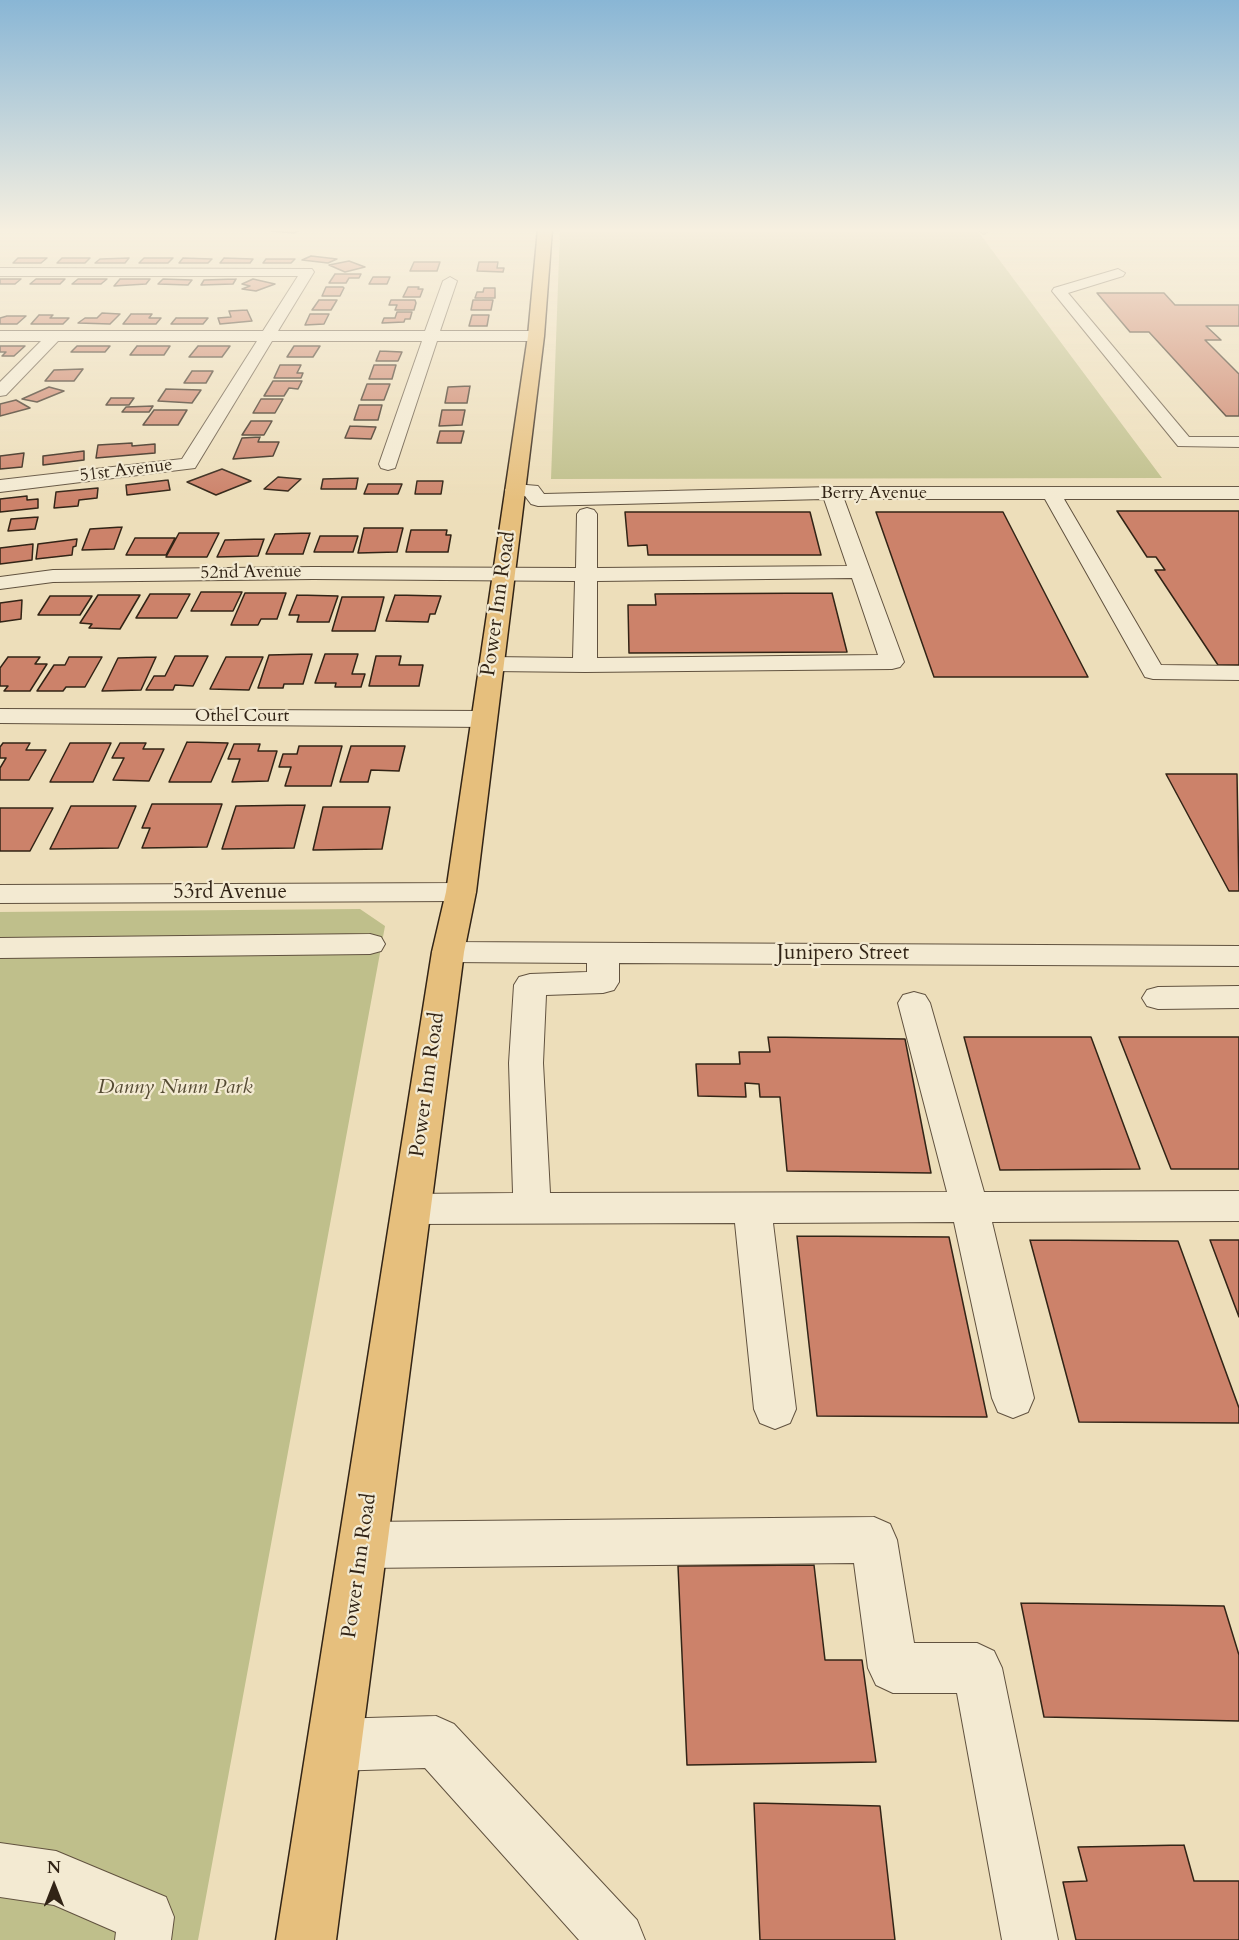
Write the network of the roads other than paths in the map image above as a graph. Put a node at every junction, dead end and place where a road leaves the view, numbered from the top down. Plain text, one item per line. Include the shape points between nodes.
1 (277, 320) edge
2 (435, 320) edge
3 (537, 320) edge
4 (1083, 320) edge
5 (0, 336) edge
6 (54, 336) junction
7 (267, 336) junction
8 (429, 336) junction
9 (536, 336) junction
10 (0, 391) edge
11 (1239, 442) edge
12 (388, 464) dead end
13 (0, 486) edge
14 (515, 490) junction
15 (832, 493) junction
16 (1239, 493) edge
17 (1052, 494) junction
18 (587, 514) dead end
19 (860, 572) junction
20 (586, 574) junction
21 (503, 575) junction
22 (0, 583) edge
23 (491, 664) junction
24 (585, 665) junction
25 (1239, 673) edge
26 (0, 716) edge
27 (484, 719) junction
28 (461, 892) junction
29 (0, 894) edge
30 (370, 944) dead end
31 (0, 948) edge
32 (448, 952) junction
33 (603, 953) junction
34 (1239, 956) edge
35 (1239, 997) edge
36 (1158, 998) dead end
37 (914, 1003) dead end
38 (1239, 1206) edge
39 (752, 1207) junction
40 (970, 1207) junction
41 (532, 1208) junction
42 (411, 1209) junction
43 (1013, 1398) dead end
44 (775, 1408) dead end
45 (363, 1545) junction
46 (334, 1745) junction
47 (0, 1870) edge
48 (143, 1940) edge
49 (306, 1940) edge
50 (617, 1940) edge
51 (1030, 1940) edge

1 - 7 street, 51st Avenue
2 - 8 street
3 - 9 main road, Power Inn Road
4 - 11 street via 1184,442
5 - 6 street
6 - 7 street
6 - 10 street
7 - 8 street
7 - 13 street, 51st Avenue via 188,464
8 - 9 street
8 - 12 street
9 - 14 main road, Power Inn Road
14 - 15 street, Berry Avenue via 531,490 538,500
14 - 21 main road, Power Inn Road
15 - 17 street, Berry Avenue
15 - 19 street
16 - 17 street, Berry Avenue
17 - 25 street via 1153,672
18 - 20 street
19 - 20 street, 52nd Avenue
19 - 24 street via 892,662
20 - 21 street, 52nd Avenue
20 - 24 street
21 - 22 street, 52nd Avenue via 53,576
21 - 23 main road, Power Inn Road
23 - 24 street
23 - 27 main road, Power Inn Road
26 - 27 street, Othel Court
27 - 28 main road, Power Inn Road
28 - 29 street, 53rd Avenue
28 - 32 main road, Power Inn Road
30 - 31 street
32 - 33 street, Junipero Street
32 - 42 main road, Power Inn Road
33 - 34 street, Junipero Street
33 - 41 street via 603,982 530,985 526,1063
35 - 36 street
37 - 40 street
38 - 40 street
39 - 40 street
39 - 41 street
39 - 44 street
40 - 43 street
41 - 42 street
42 - 45 main road, Power Inn Road
45 - 46 main road, Power Inn Road
45 - 51 street via 874,1540 893,1668 977,1668
46 - 49 main road, Power Inn Road
46 - 50 street via 436,1742
47 - 48 street via 56,1878 146,1917

